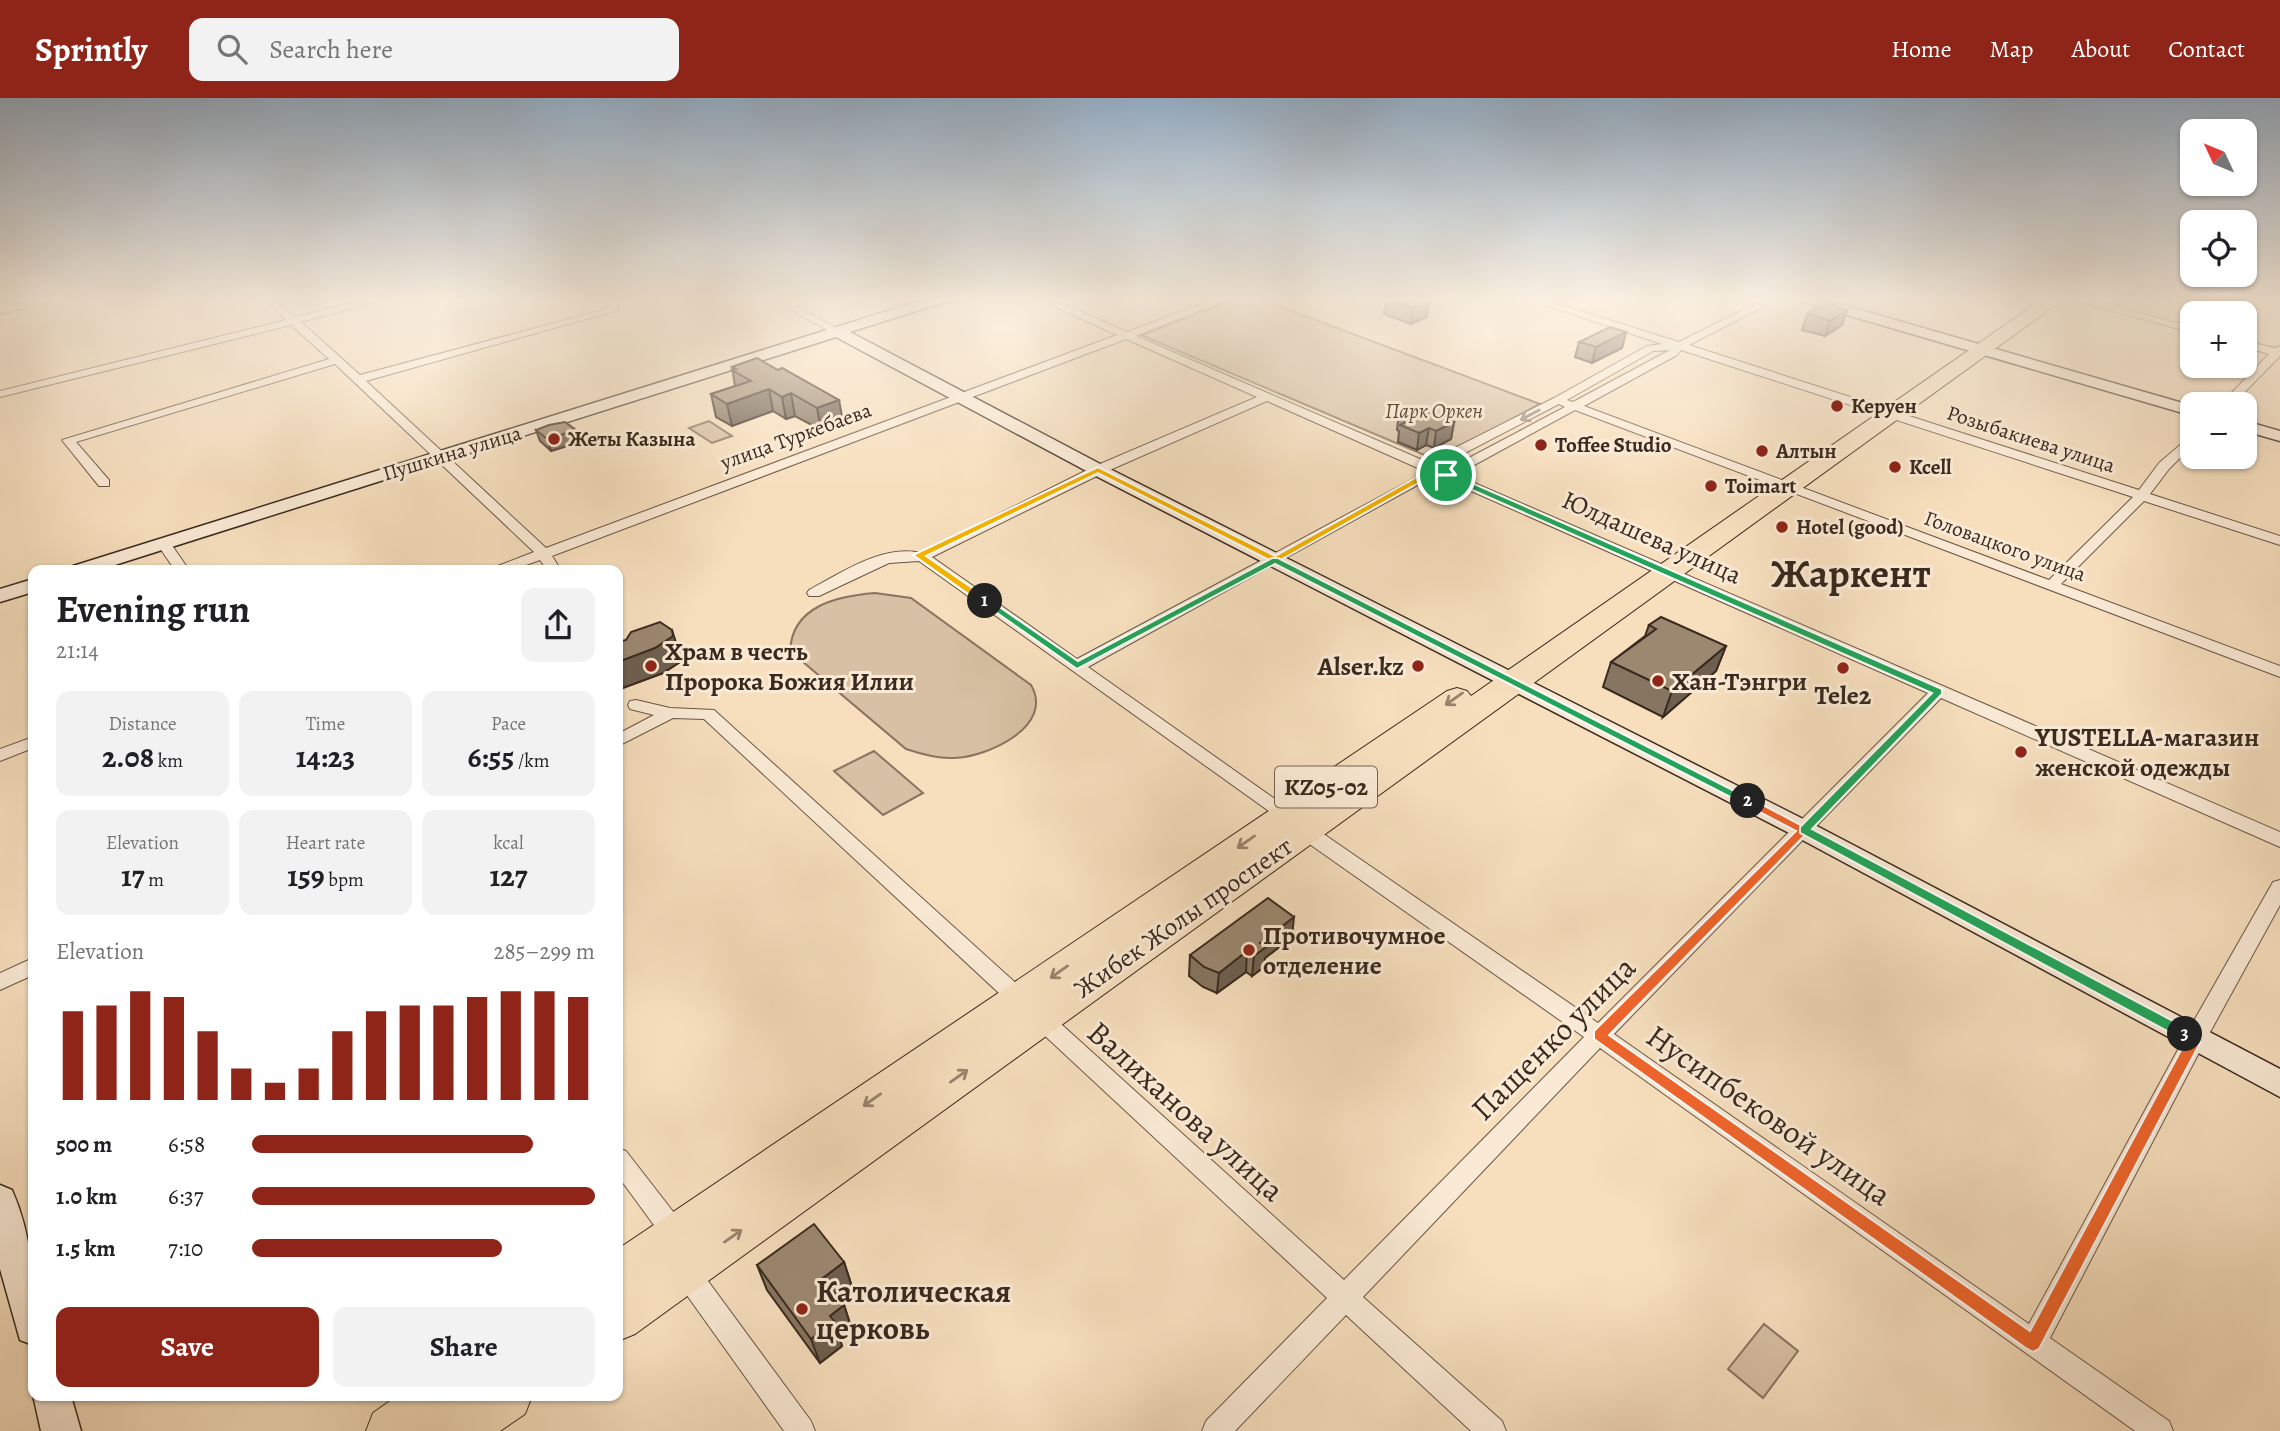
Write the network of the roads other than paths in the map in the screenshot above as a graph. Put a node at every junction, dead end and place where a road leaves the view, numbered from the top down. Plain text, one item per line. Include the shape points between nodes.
1 (135, 360) edge
2 (338, 360) joint
3 (426, 360) edge
4 (747, 360) edge
5 (893, 360) edge
6 (1060, 360) edge
7 (1183, 360) edge
8 (1629, 360) edge
9 (1660, 360) edge
10 (1724, 360) edge
11 (1957, 360) edge
12 (2016, 360) edge
13 (2270, 360) edge
14 (359, 379) junction
15 (2239, 392) edge
16 (0, 394) edge
17 (964, 397) junction
18 (1267, 397) junction
19 (1558, 400) junction
20 (1575, 406) junction
21 (2180, 407) edge
22 (1884, 411) junction
23 (2257, 429) edge
24 (2280, 436) edge
25 (2180, 451) edge
26 (440, 456) junction
27 (1098, 470) junction
28 (1424, 473) junction
29 (1446, 475) junction
30 (104, 483) dead end
31 (1780, 484) junction
32 (2142, 495) junction
33 (2280, 541) edge
34 (164, 544) junction
35 (544, 553) junction
36 (923, 556) junction
37 (1275, 560) junction
38 (96, 565) edge
39 (179, 565) edge
40 (513, 565) edge
41 (551, 565) edge
42 (1659, 569) junction
43 (2051, 586) junction
44 (28, 587) edge
45 (814, 593) dead end
46 (0, 596) edge
47 (1077, 666) junction
48 (2280, 672) edge
49 (1503, 678) junction
50 (1938, 692) junction
51 (636, 705) dead end
52 (670, 713) junction
53 (623, 738) edge
54 (28, 744) edge
55 (0, 755) edge
56 (1295, 823) junction
57 (1804, 830) junction
58 (2280, 840) edge
59 (2280, 887) edge
60 (28, 968) edge
61 (0, 982) edge
62 (1030, 1009) junction
63 (1599, 1035) junction
64 (2194, 1039) junction
65 (2280, 1084) edge
66 (623, 1165) edge
67 (0, 1201) edge
68 (676, 1235) junction
69 (685, 1271) junction
70 (623, 1272) edge
71 (1345, 1296) junction
72 (28, 1308) edge
73 (623, 1314) edge
74 (2033, 1343) junction
75 (53, 1401) edge
76 (434, 1401) edge
77 (500, 1401) edge
78 (61, 1431) edge
79 (391, 1431) edge
80 (458, 1431) edge
81 (801, 1431) edge
82 (1216, 1431) edge
83 (1492, 1431) edge
84 (2159, 1431) edge

1 - 16 street
2 - 14 street
2 - 30 street via 68,440
3 - 14 street
4 - 26 main road, Пушкина улица
5 - 17 main road
6 - 17 street, улица Туркебаева
7 - 18 street, Юлдашева улица
8 - 19 street
9 - 20 street
10 - 22 street, Розыбакиева улица
11 - 22 highway, Жибек Жолы проспект / KZ05-02
12 - 21 main road
13 - 15 street
14 - 26 street
17 - 27 main road
17 - 35 street, улица Туркебаева
18 - 27 street
18 - 28 street, Юлдашева улица
19 - 20 street, Головацкого улица
19 -> 28 street
20 - 29 street
20 - 31 street, Головацкого улица
22 - 31 highway, Жибек Жолы проспект / KZ05-02
22 - 32 street, Розыбакиева улица
23 - 24 main road
25 - 32 street
26 - 34 main road, Пушкина улица
26 - 35 street
27 - 36 street
27 - 37 main road
28 - 29 street, Юлдашева улица
28 - 37 street
29 - 42 street, Юлдашева улица
31 - 42 highway, Жибек Жолы проспект / KZ05-02
31 - 43 street, Головацкого улица
32 - 33 street, Розыбакиева улица
32 - 43 street
34 - 38 main road, Пушкина улица
34 - 39 street
35 - 40 street, улица Туркебаева
35 - 41 street
36 - 45 street via 893,556
36 - 47 street, Нусипбековой улица
37 - 47 street
37 - 49 main road
42 - 49 highway, Жибек Жолы проспект / KZ05-02
42 - 50 street, Юлдашева улица
43 - 48 street, Головацкого улица
44 - 46 main road
47 - 56 street, Нусипбековой улица
49 - 56 highway, Жибек Жолы проспект / KZ05-02
49 - 57 main road
50 - 57 street, Пащенко улица
50 - 58 street, Юлдашева улица
51 - 52 street, Валиханова улица
52 - 53 street
52 - 62 street, Валиханова улица via 708,714
54 - 55 street
56 - 62 highway, Жибек Жолы проспект / KZ05-02
56 - 63 street, Нусипбековой улица
57 - 63 street, Пащенко улица
57 - 64 main road
59 - 64 street
60 - 61 street
62 -> 68 highway, Жибек Жолы проспект / KZ05-02
69 -> 62 highway, Жибек Жолы проспект / KZ05-02
62 - 71 street, Валиханова улица
63 - 71 street, Пащенко улица
63 - 74 street, Нусипбековой улица
64 - 65 main road
64 - 74 street
66 - 68 street
67 - 72 main road
68 - 70 highway, Жибек Жолы проспект / KZ05-02
69 - 73 highway, Жибек Жолы проспект / KZ05-02
69 - 81 street
71 - 82 street, Пащенко улица
71 - 83 street, Валиханова улица
74 - 84 street, Нусипбековой улица
75 - 78 main road
76 - 79 highway
77 - 80 highway

